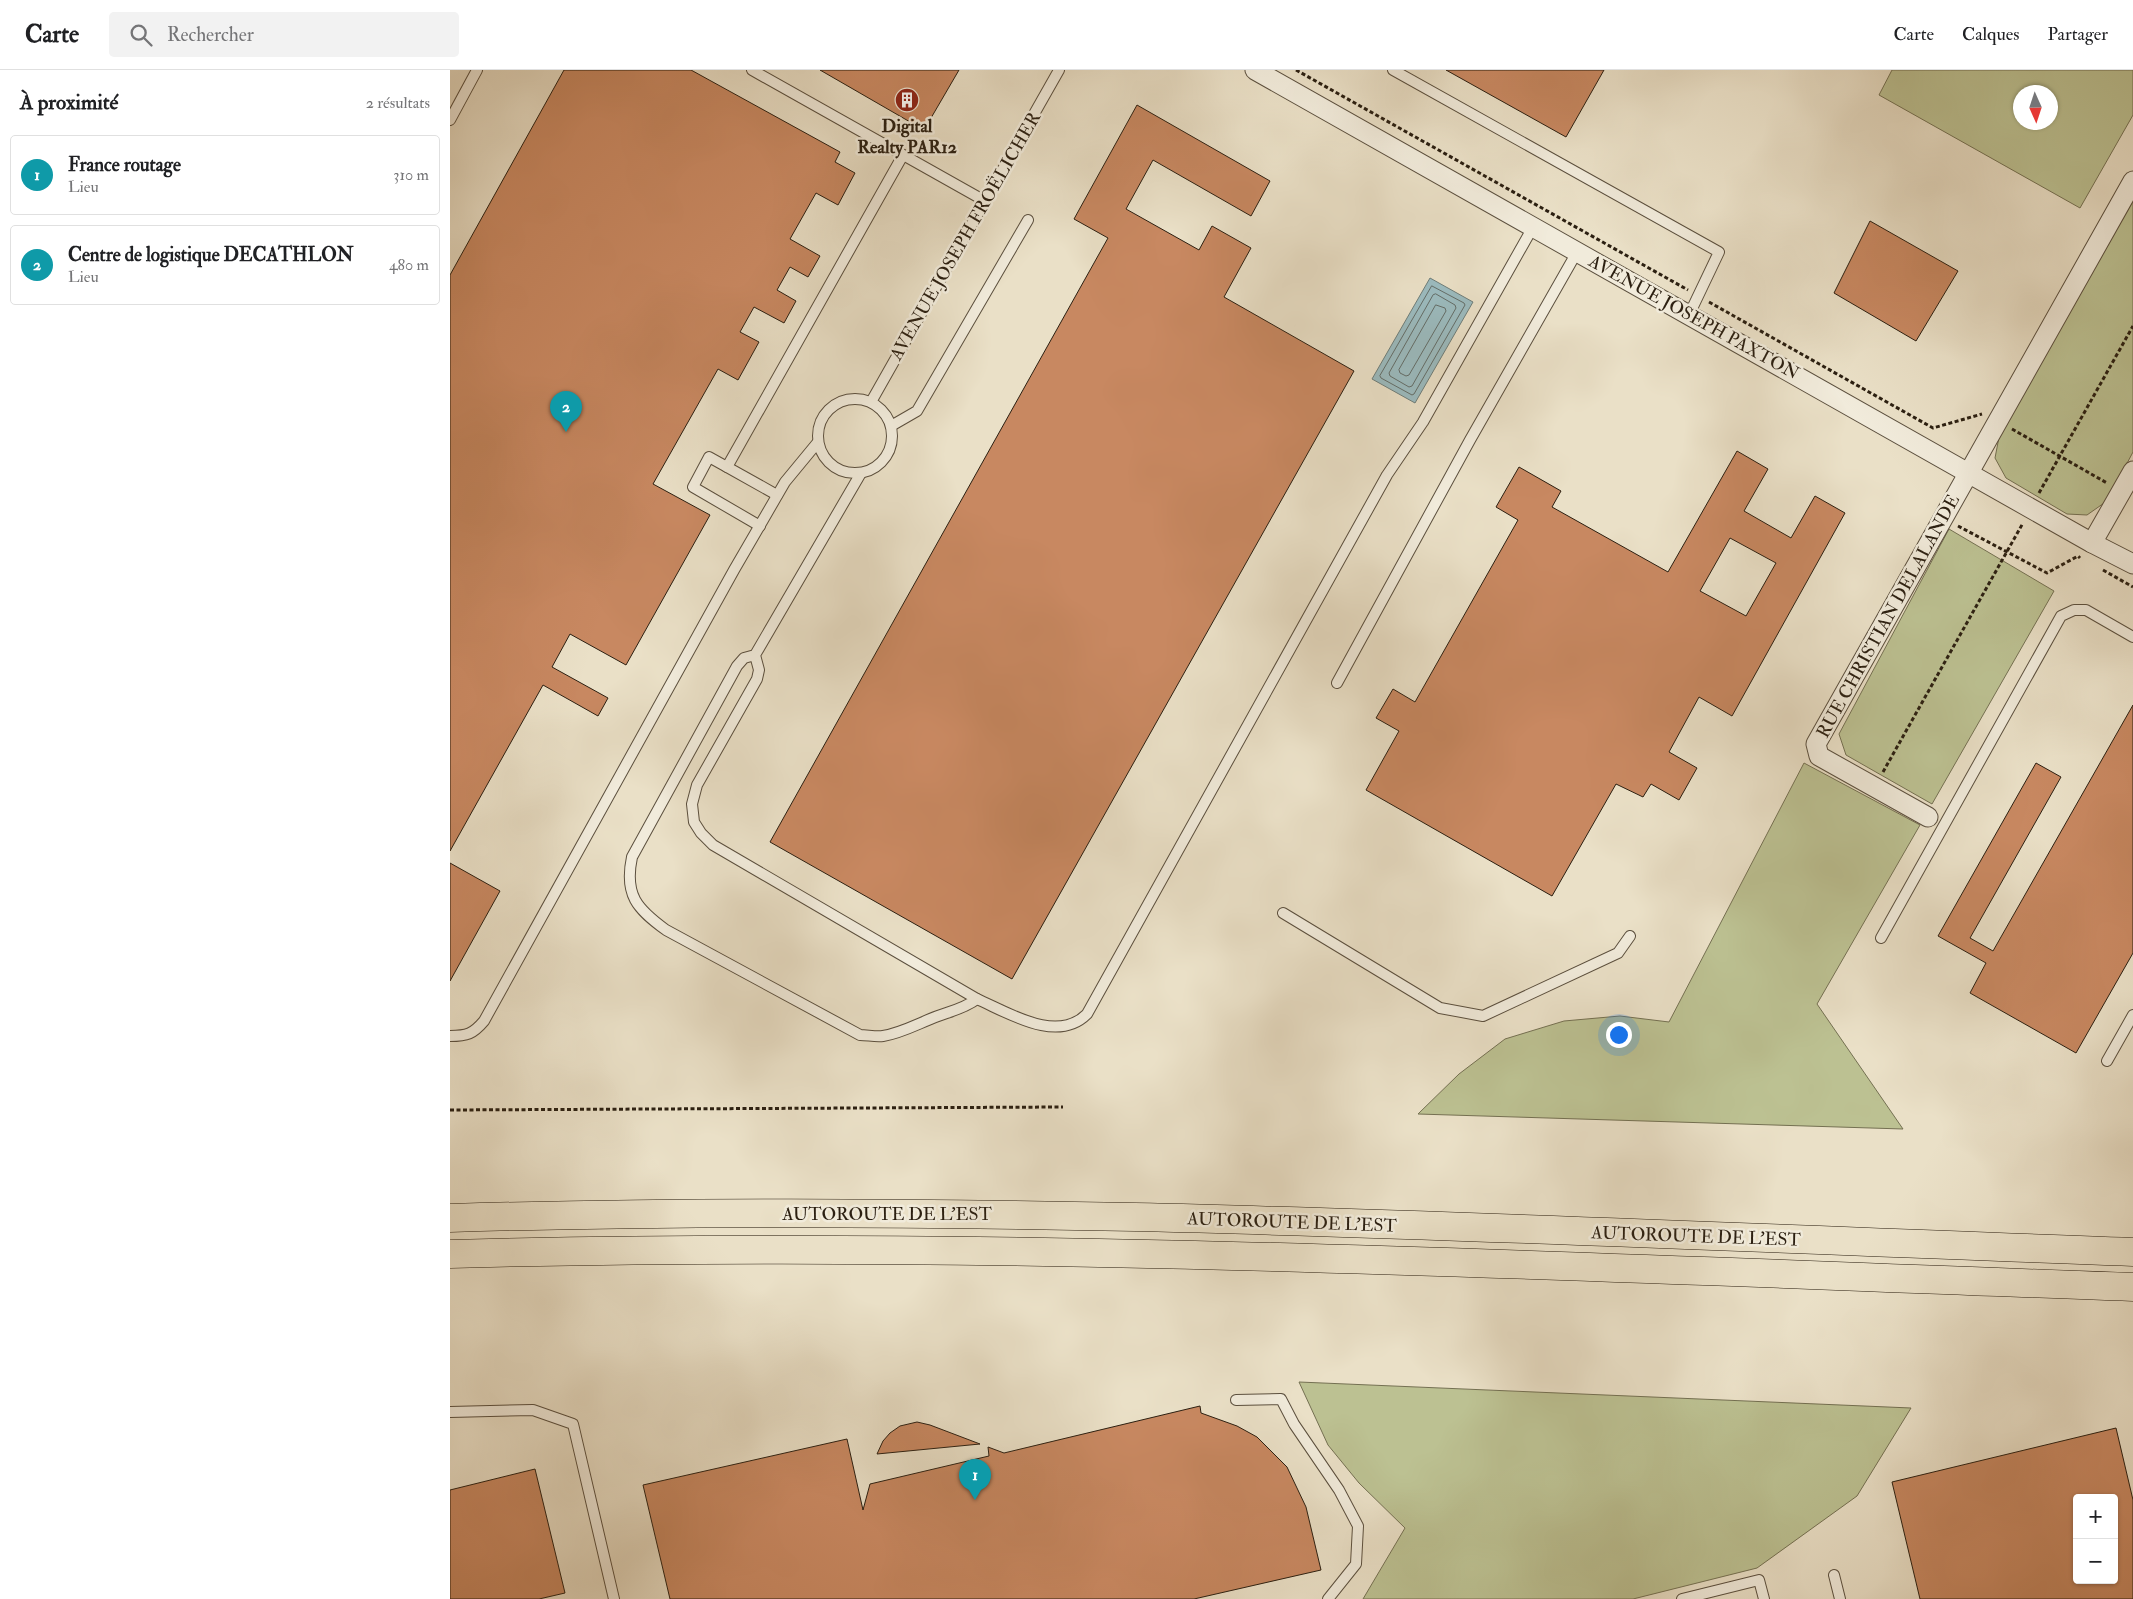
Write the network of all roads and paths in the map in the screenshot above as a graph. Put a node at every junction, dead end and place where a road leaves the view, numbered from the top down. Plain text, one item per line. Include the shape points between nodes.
1 (477, 70) edge
2 (752, 70) edge
3 (1059, 70) edge
4 (1255, 70) edge
5 (1296, 70) edge
6 (1392, 70) edge
7 (450, 120) edge
8 (903, 155) junction
9 (2133, 181) edge
10 (985, 201) junction
11 (1028, 220) dead end
12 (1533, 227) junction
13 (1577, 252) junction
14 (1698, 296) junction
15 (1689, 315) junction
16 (2133, 326) edge
17 (871, 402) junction
18 (1997, 421) junction
19 (892, 426) junction
20 (818, 442) junction
21 (2060, 456) junction
22 (727, 467) junction
23 (1969, 472) junction
24 (2133, 472) edge
25 (861, 473) junction
26 (2122, 492) junction
27 (778, 495) junction
28 (2031, 507) junction
29 (1942, 521) junction
30 (760, 526) junction
31 (2092, 543) junction
32 (2007, 552) junction
33 (2086, 561) dead end
34 (2133, 564) edge
35 (2102, 570) dead end
36 (2133, 587) edge
37 (2133, 637) edge
38 (755, 655) junction
39 (1337, 683) dead end
40 (1874, 787) junction
41 (1936, 821) junction
42 (1283, 913) dead end
43 (1630, 936) dead end
44 (1881, 938) dead end
45 (977, 999) junction
46 (2133, 1015) edge
47 (450, 1036) edge
48 (2107, 1061) dead end
49 (1062, 1107) dead end
50 (450, 1110) edge
51 (450, 1218) edge
52 (2133, 1252) edge
53 (450, 1254) edge
54 (2133, 1287) edge
55 (1236, 1400) dead end
56 (450, 1412) edge
57 (1834, 1575) dead end
58 (614, 1599) edge
59 (1328, 1599) edge
60 (1682, 1599) edge
61 (1764, 1599) edge
62 (1840, 1599) edge

1 - 7 lane
2 - 8 lane
3 - 10 lane, AVENUE JOSEPH FROËLICHER
4 - 12 street, AVENUE JOSEPH PAXTON
5 - 14 path
6 - 14 lane via 1719,252
8 - 10 lane
8 - 22 lane
9 - 18 street
10 - 17 lane, AVENUE JOSEPH FROËLICHER
11 - 19 lane via 917,411
12 - 13 street, AVENUE JOSEPH PAXTON
12 - 45 lane via 1422,422 1387,475 1087,1014 1079,1021 1064,1026 1042,1027
13 - 15 street, AVENUE JOSEPH PAXTON
13 - 39 lane
14 - 15 lane
14 - 18 path via 1933,428 1982,414
15 - 23 street, AVENUE JOSEPH PAXTON
16 - 21 path
17 - 19 lane via 887,416
17 - 20 lane via 859,398 837,403 821,420
18 - 21 path
18 - 23 street
19 - 25 lane via 893,438 886,456 873,469
20 - 25 lane via 829,463 850,473
20 - 27 lane
21 - 26 path
21 - 28 path
22 - 27 lane
22 - 30 lane via 709,456 693,487
23 - 28 street, AVENUE JOSEPH PAXTON
23 - 29 street, RUE CHRISTIAN DELALANDE
24 - 26 street
25 - 38 lane
26 - 31 street
27 - 30 lane
28 - 31 street, AVENUE JOSEPH PAXTON
28 - 32 path
29 - 32 path via 1960,526
29 - 40 street, RUE CHRISTIAN DELALANDE via 1816,744 1819,756
30 - 47 lane via 484,1021 475,1032
31 - 34 street, AVENUE JOSEPH PAXTON
32 - 33 path via 2047,573 2078,556
32 - 40 path
35 - 36 path
37 - 41 lane via 2086,610 2074,610 2062,616
38 - 45 lane via 759,670 757,679 697,785 692,804 694,822 713,845 731,857
38 - 45 lane via 744,658 736,666 632,857 629,888 637,903 666,930 860,1035 881,1036 906,1030
40 - 41 street, RUE CHRISTIAN DELALANDE
41 - 44 lane
42 - 43 lane via 1440,1008 1484,1016 1618,953
46 - 48 lane
49 - 50 path
51 - 52 highway, AUTOROUTE DE L’EST via 1022,1214
53 - 54 highway, AUTOROUTE DE L’EST via 707,1249 1016,1250
55 - 59 lane via 1281,1399 1358,1526 1356,1564
56 - 58 lane via 533,1410 573,1424
57 - 62 lane
60 - 61 lane via 1760,1580

